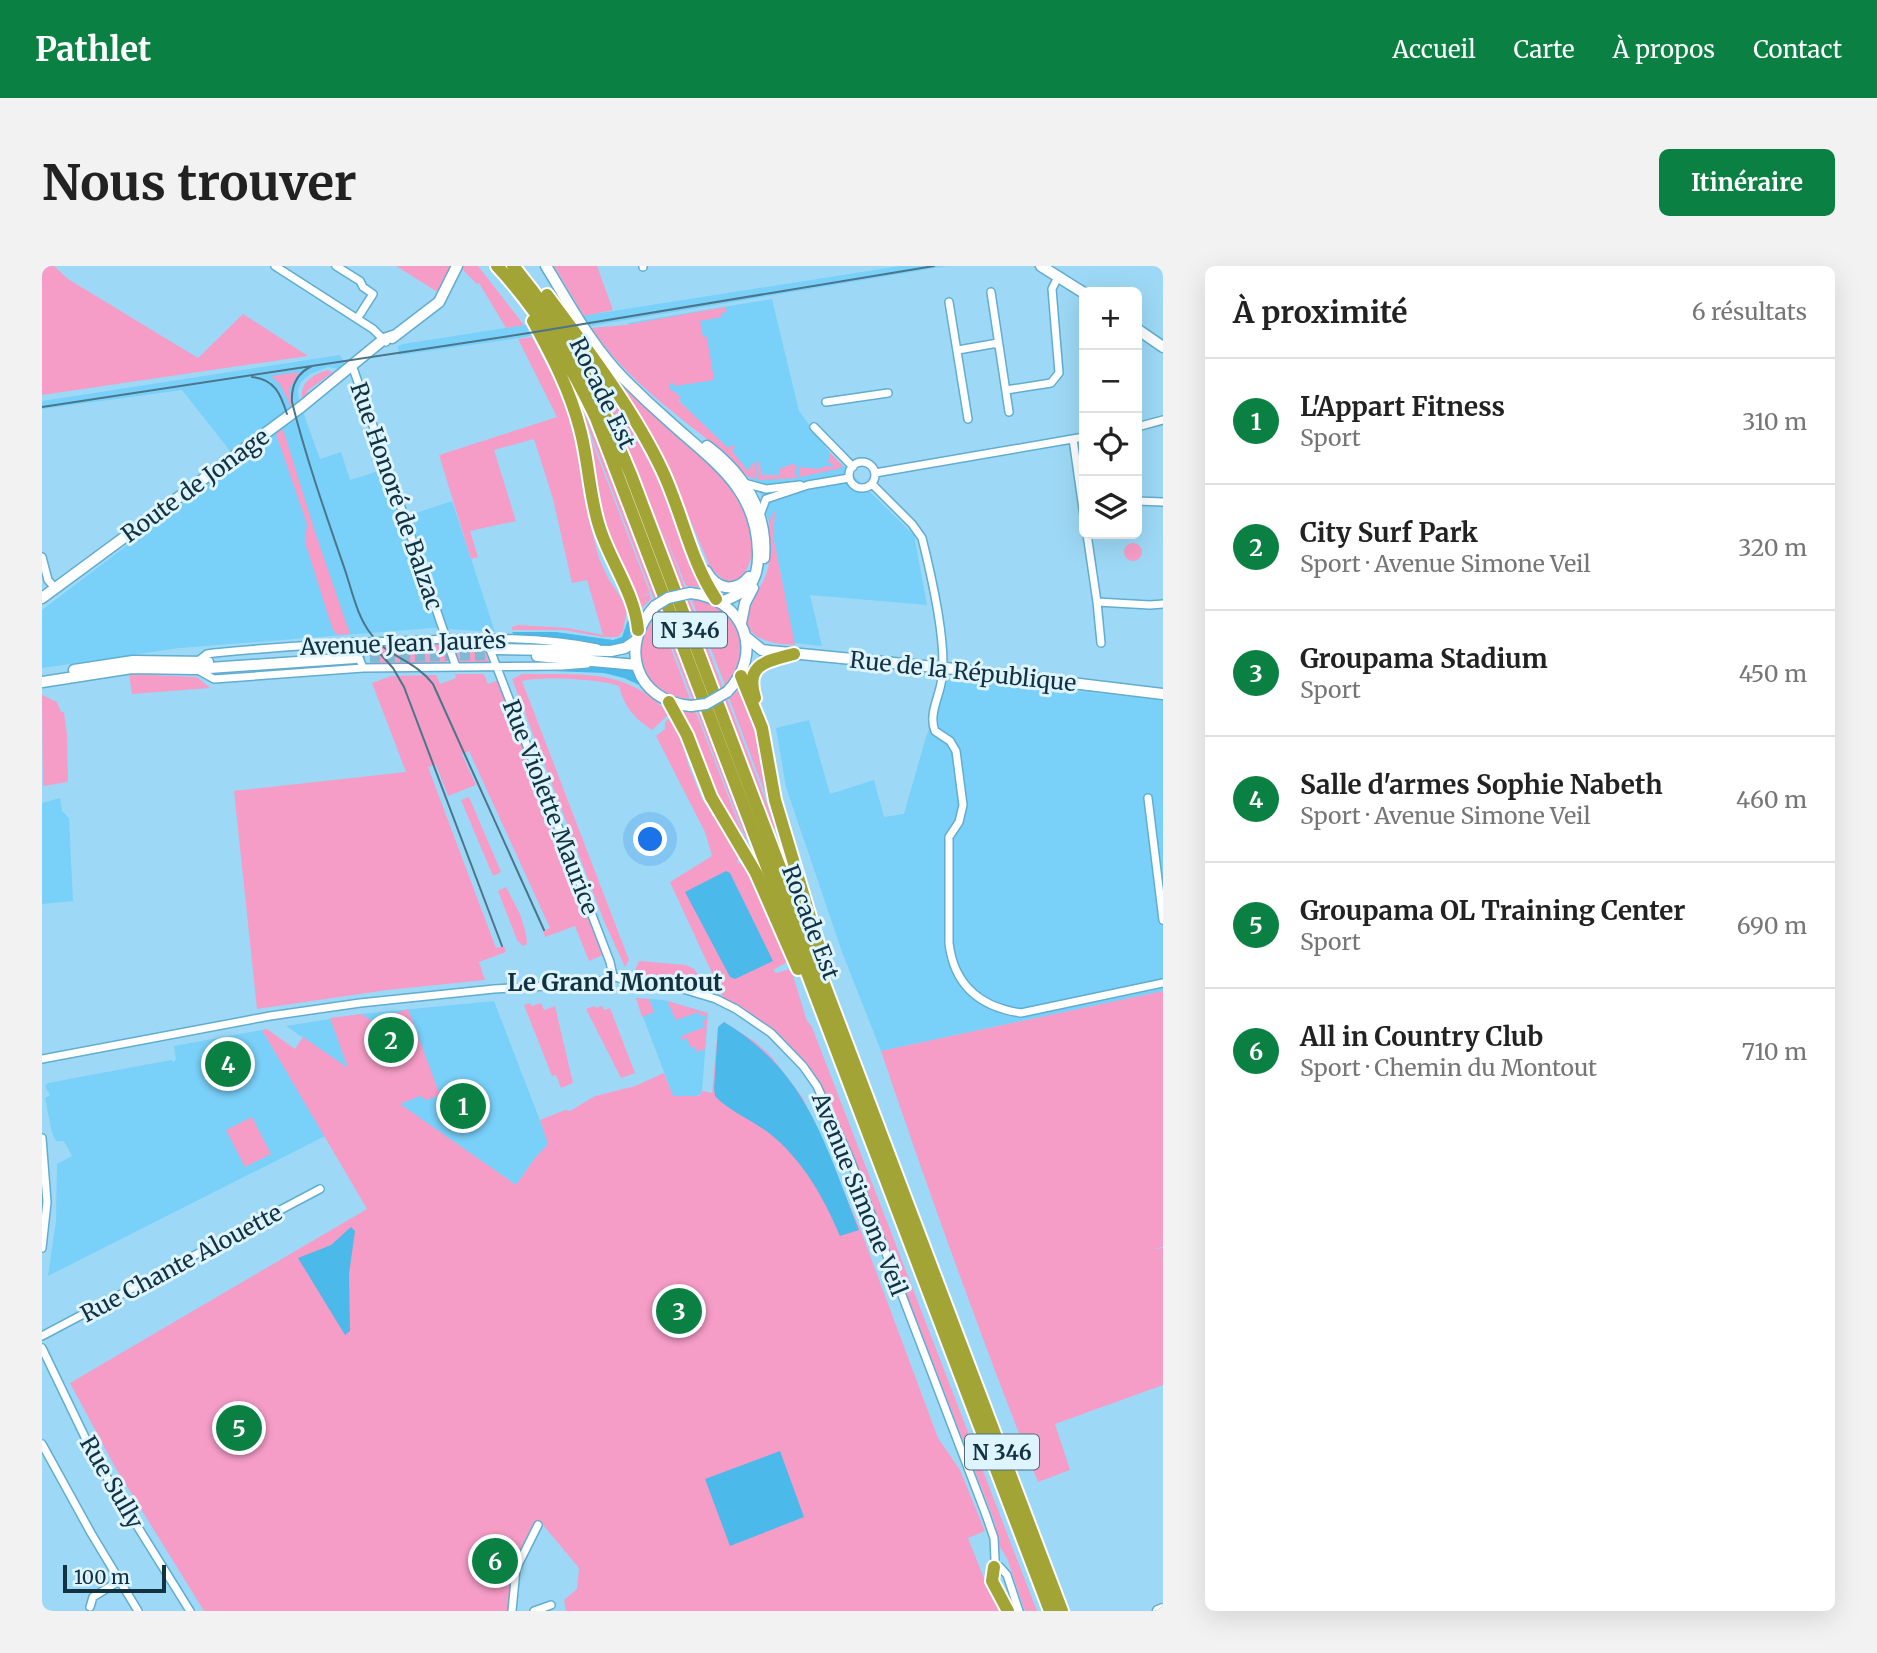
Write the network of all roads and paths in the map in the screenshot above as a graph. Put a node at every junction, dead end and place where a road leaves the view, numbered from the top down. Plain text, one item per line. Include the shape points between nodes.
1 (275, 266) edge
2 (336, 266) edge
3 (457, 266) edge
4 (497, 266) edge
5 (513, 266) edge
6 (522, 266) edge
7 (546, 266) edge
8 (1041, 266) edge
9 (1048, 266) edge
10 (292, 267) edge
11 (287, 274) junction
12 (1058, 277) junction
13 (1079, 290) edge
14 (990, 292) dead end
15 (524, 297) junction
16 (950, 302) dead end
17 (357, 319) junction
18 (1142, 332) edge
19 (385, 341) junction
20 (998, 343) junction
21 (1163, 347) edge
22 (958, 350) junction
23 (351, 368) junction
24 (1006, 390) junction
25 (888, 393) dead end
26 (826, 402) dead end
27 (655, 407) junction
28 (1009, 412) dead end
29 (968, 419) dead end
30 (1163, 420) edge
31 (1142, 426) edge
32 (814, 427) dead end
33 (1079, 437) edge
34 (1073, 439) junction
35 (853, 467) junction
36 (875, 474) junction
37 (1079, 476) edge
38 (849, 478) junction
39 (872, 484) junction
40 (808, 485) junction
41 (750, 497) junction
42 (766, 499) junction
43 (1142, 501) edge
44 (1163, 502) edge
45 (760, 514) junction
46 (1088, 539) edge
47 (693, 550) junction
48 (42, 557) edge
49 (758, 558) junction
50 (55, 588) junction
51 (42, 598) edge
52 (718, 600) junction
53 (1097, 602) junction
54 (1163, 604) edge
55 (741, 623) junction
56 (637, 635) junction
57 (746, 637) junction
58 (446, 639) junction
59 (486, 639) junction
60 (1101, 643) dead end
61 (354, 651) junction
62 (611, 651) junction
63 (794, 653) junction
64 (497, 656) junction
65 (636, 665) junction
66 (196, 666) junction
67 (456, 667) junction
68 (363, 668) junction
69 (943, 668) junction
70 (742, 674) junction
71 (42, 675) edge
72 (42, 682) edge
73 (1163, 693) edge
74 (670, 702) junction
75 (762, 728) junction
76 (1148, 797) dead end
77 (1163, 920) edge
78 (613, 975) junction
79 (1163, 984) edge
80 (817, 996) junction
81 (834, 1010) junction
82 (42, 1059) edge
83 (42, 1138) edge
84 (320, 1189) dead end
85 (42, 1248) edge
86 (42, 1336) edge
87 (42, 1348) edge
88 (42, 1444) edge
89 (538, 1525) dead end
90 (997, 1564) junction
91 (119, 1581) junction
92 (1044, 1594) junction
93 (551, 1605) dead end
94 (90, 1607) dead end
95 (1163, 1609) edge
96 (138, 1611) edge
97 (190, 1611) edge
98 (512, 1611) edge
99 (534, 1611) edge
100 (1008, 1611) edge
101 (1019, 1611) edge
102 (1044, 1611) edge
103 (1050, 1611) edge
104 (1062, 1611) edge
105 (1158, 1611) edge

1 - 11 street
2 - 17 street via 373,294
3 - 19 main road, Route de Jonage via 439,302
4 - 15 highway, Rocade Est / N 346
5 - 81 highway, Rocade Est / N 346 via 570,344 606,415
6 - 47 highway via 636,423 663,471
7 - 27 main road via 602,354
8 - 12 main road
9 - 12 main road
10 - 11 street
11 - 17 street
12 - 13 main road
12 - 24 street via 1052,289 1059,373 1051,383
14 - 20 street
15 - 56 highway via 525,310 570,398 581,431 596,517 634,608
15 - 80 highway, Rocade Est / N 346 via 560,349 596,418
16 - 22 street
17 - 19 street
18 - 21 main road
19 - 23 main road, Route de Jonage
20 - 22 street
20 - 24 street
22 - 29 street
23 - 50 main road, Route de Jonage
23 - 58 street, Rue Honoré de Balzac
24 - 28 street
25 - 26 street
27 - 41 main road
27 - 41 main road via 724,459
30 - 31 street
32 - 35 street
33 - 34 street
34 - 36 street
34 - 37 street
35 - 36 street via 864,463
35 - 38 street
36 - 39 street
38 - 39 street via 857,487
38 - 40 street
39 - 69 street via 922,538
40 - 41 street
40 - 42 street
41 - 42 street
41 - 45 main road
41 - 49 main road
42 - 45 street
43 - 44 street
45 - 55 main road via 764,561
46 - 53 street
47 - 49 main road via 715,583 730,588 743,584
47 - 52 highway
48 - 50 street
49 - 52 main road via 747,590
50 - 51 main road, Route de Jonage
52 - 55 main road
52 - 56 main road, bridge via 690,593 668,598 645,617
53 - 54 street
53 - 60 street
55 - 57 main road
56 - 62 main road, Avenue Jean Jaurès via 625,648
56 - 65 main road
57 - 63 main road, Rue de la République via 762,650
57 - 70 main road
58 - 59 street, Avenue Jean Jaurès
58 - 61 street, Avenue Jean Jaurès
58 - 67 street, Rue Honoré de Balzac
59 - 62 street, Avenue Jean Jaurès via 565,641
59 - 64 street, Rue Violette Maurice
61 - 66 main road, Avenue Jean Jaurès
61 - 66 street, Avenue Jean Jaurès via 214,653
61 - 68 street
62 - 64 main road, Avenue Jean Jaurès
63 - 69 main road, Rue de la République
63 - 70 main road, Rue de la République via 758,660
63 - 75 highway via 765,662 753,675
64 - 65 main road, Avenue Jean Jaurès
64 - 67 street, Avenue Jean Jaurès
64 - 78 street, Rue Violette Maurice
65 - 74 main road via 649,687
66 - 68 street, Avenue Jean Jaurès via 214,678
66 - 71 main road, Avenue Jean Jaurès via 134,661
66 - 72 main road, Avenue Jean Jaurès via 132,668
67 - 68 street, Avenue Jean Jaurès
69 - 73 main road, Rue de la République
69 - 79 street via 932,718 935,731 956,751 963,805 949,850 949,943 962,981 989,1004 1021,1013
70 - 74 main road, bridge via 727,692 706,704
70 - 75 highway
74 - 80 highway via 711,797 756,873 807,988
75 - 81 highway via 775,800 836,998
76 - 77 street
78 - 82 street, Avenue Simone Veil via 596,983 484,990 270,1016
78 - 90 street, Avenue Simone Veil via 697,992 736,1009 788,1048 817,1086 850,1159 986,1515
80 - 92 highway, Rocade Est / N 346
81 - 104 highway, Rocade Est / N 346
83 - 85 street via 47,1202
84 - 86 street, Rue Chante Alouette
87 - 97 street, Rue Sully via 95,1458
88 - 91 street
89 - 98 street via 516,1569
90 - 100 highway via 992,1581
90 - 101 street, Avenue Simone Veil via 1007,1575
91 - 94 street via 93,1597
91 - 96 street
92 - 102 highway
92 - 103 highway, Rocade Est / N 346
93 - 99 street
95 - 105 main road

